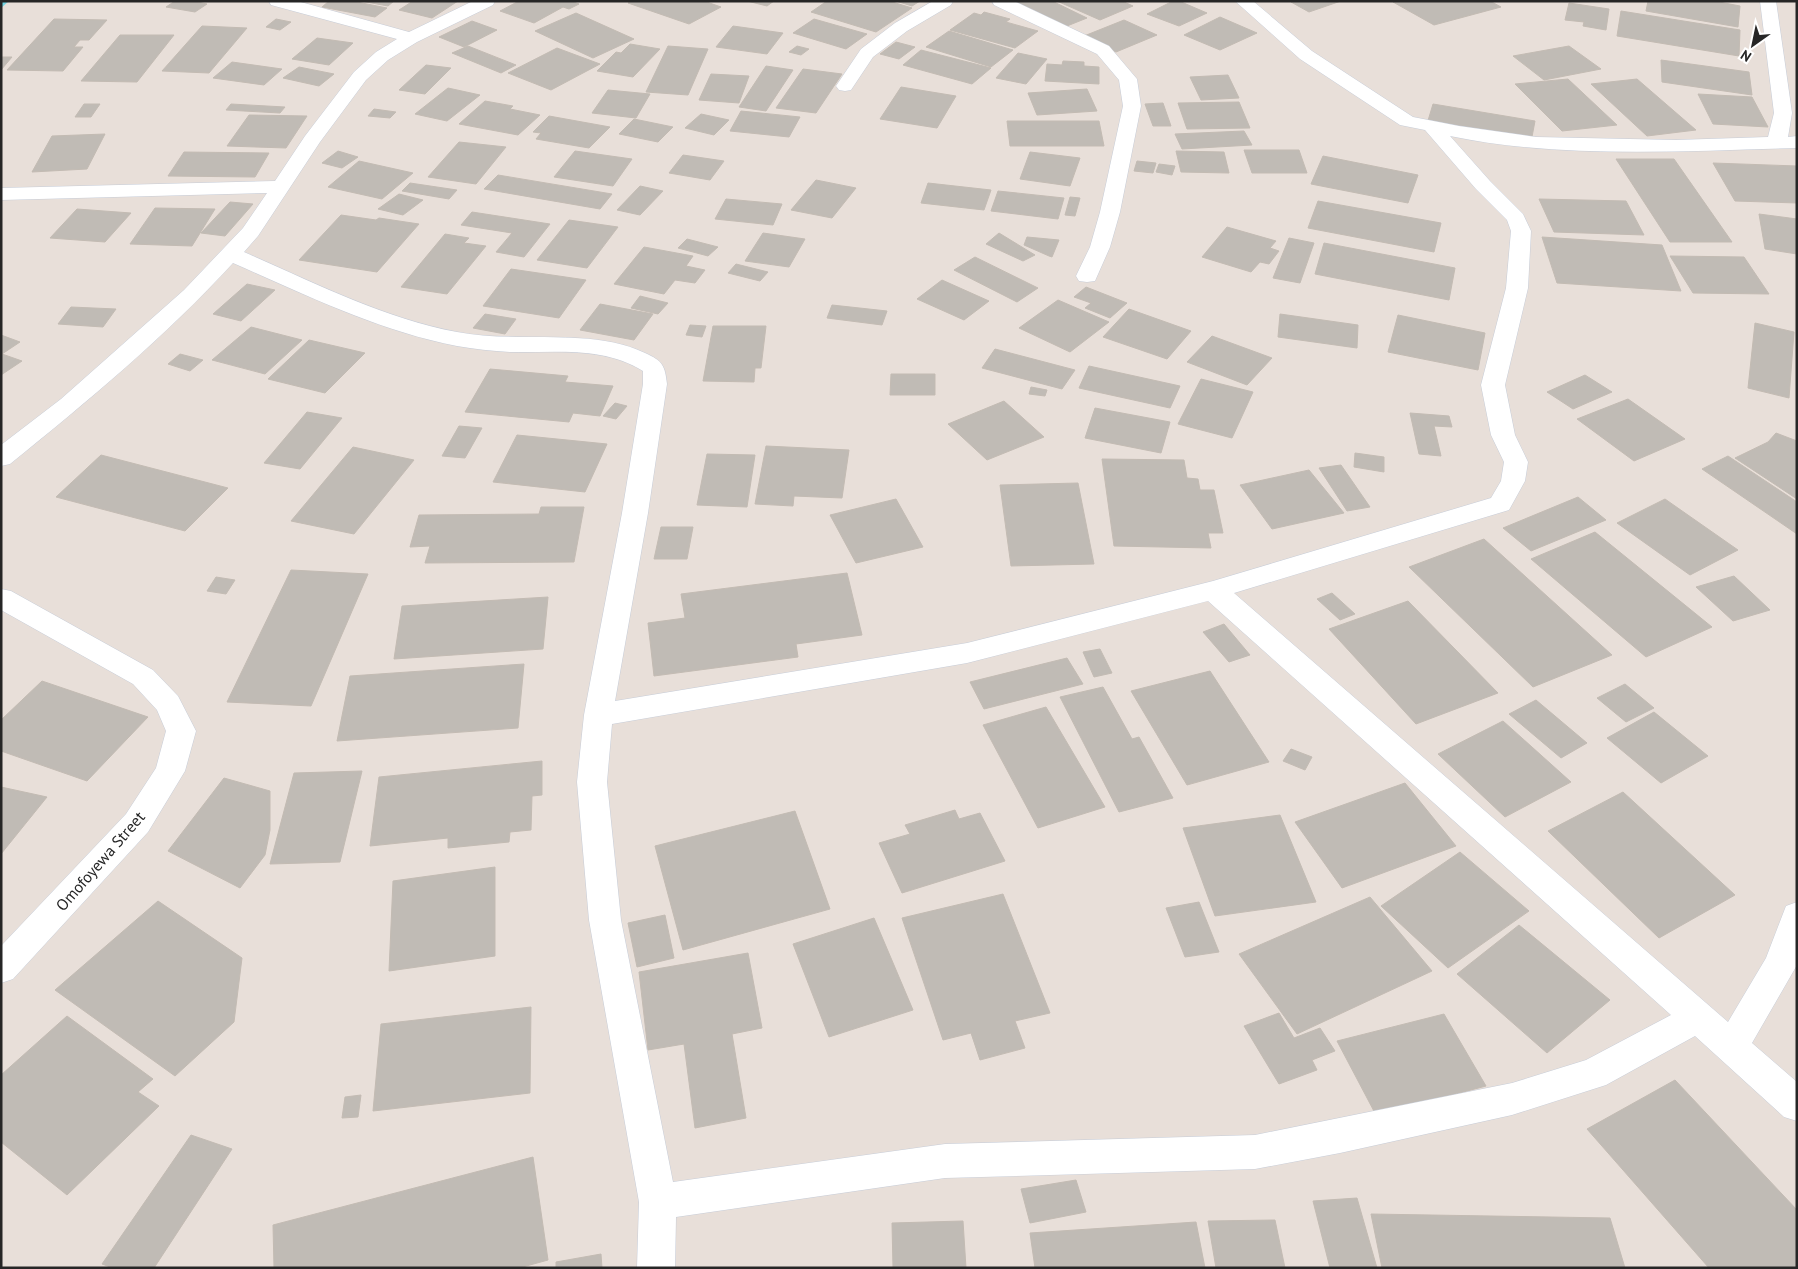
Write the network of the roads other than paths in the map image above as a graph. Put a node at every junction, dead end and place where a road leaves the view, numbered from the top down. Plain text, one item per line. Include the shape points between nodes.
1 (277, 1) edge
2 (487, 1) edge
3 (945, 1) edge
4 (1000, 1) edge
5 (1243, 1) edge
6 (1768, 1) edge
7 (411, 38) junction
8 (845, 86) dead end
9 (1431, 126) junction
10 (1777, 142) junction
11 (1797, 142) edge
12 (281, 187) junction
13 (1, 194) edge
14 (230, 254) junction
15 (1087, 276) dead end
16 (1, 458) edge
17 (1213, 590) junction
18 (1, 598) edge
19 (598, 715) junction
20 (1797, 916) edge
21 (1, 969) edge
22 (1697, 1018) junction
23 (1731, 1048) junction
24 (1797, 1105) edge
25 (658, 1202) junction
26 (656, 1268) edge

1 - 7 street
2 - 7 street
3 - 8 street via 901,27 867,53
4 - 15 street via 1103,50 1128,79 1132,106 1110,212
5 - 9 street via 1313,60 1407,121
6 - 10 street via 1783,113
7 - 12 street via 382,56 360,76
9 - 10 street via 1536,143 1676,146
9 - 17 street via 1516,218 1520,231 1516,288 1493,385 1503,435 1516,462 1512,482 1500,504
10 - 11 street
12 - 13 street
12 - 14 street via 251,232
14 - 16 street via 178,308 69,404
14 - 19 street via 377,316 441,337 492,344 592,347 628,353 654,368 655,384 635,513
17 - 19 street via 967,653
17 - 22 street
18 - 21 street, Omofoyewa Street via 143,677 168,704 181,731 170,771 137,823
19 - 25 street via 592,782 605,920
20 - 23 street via 1781,962
22 - 23 street
22 - 25 street via 1594,1074 1521,1097 1255,1152 946,1161
23 - 24 street
25 - 26 street

